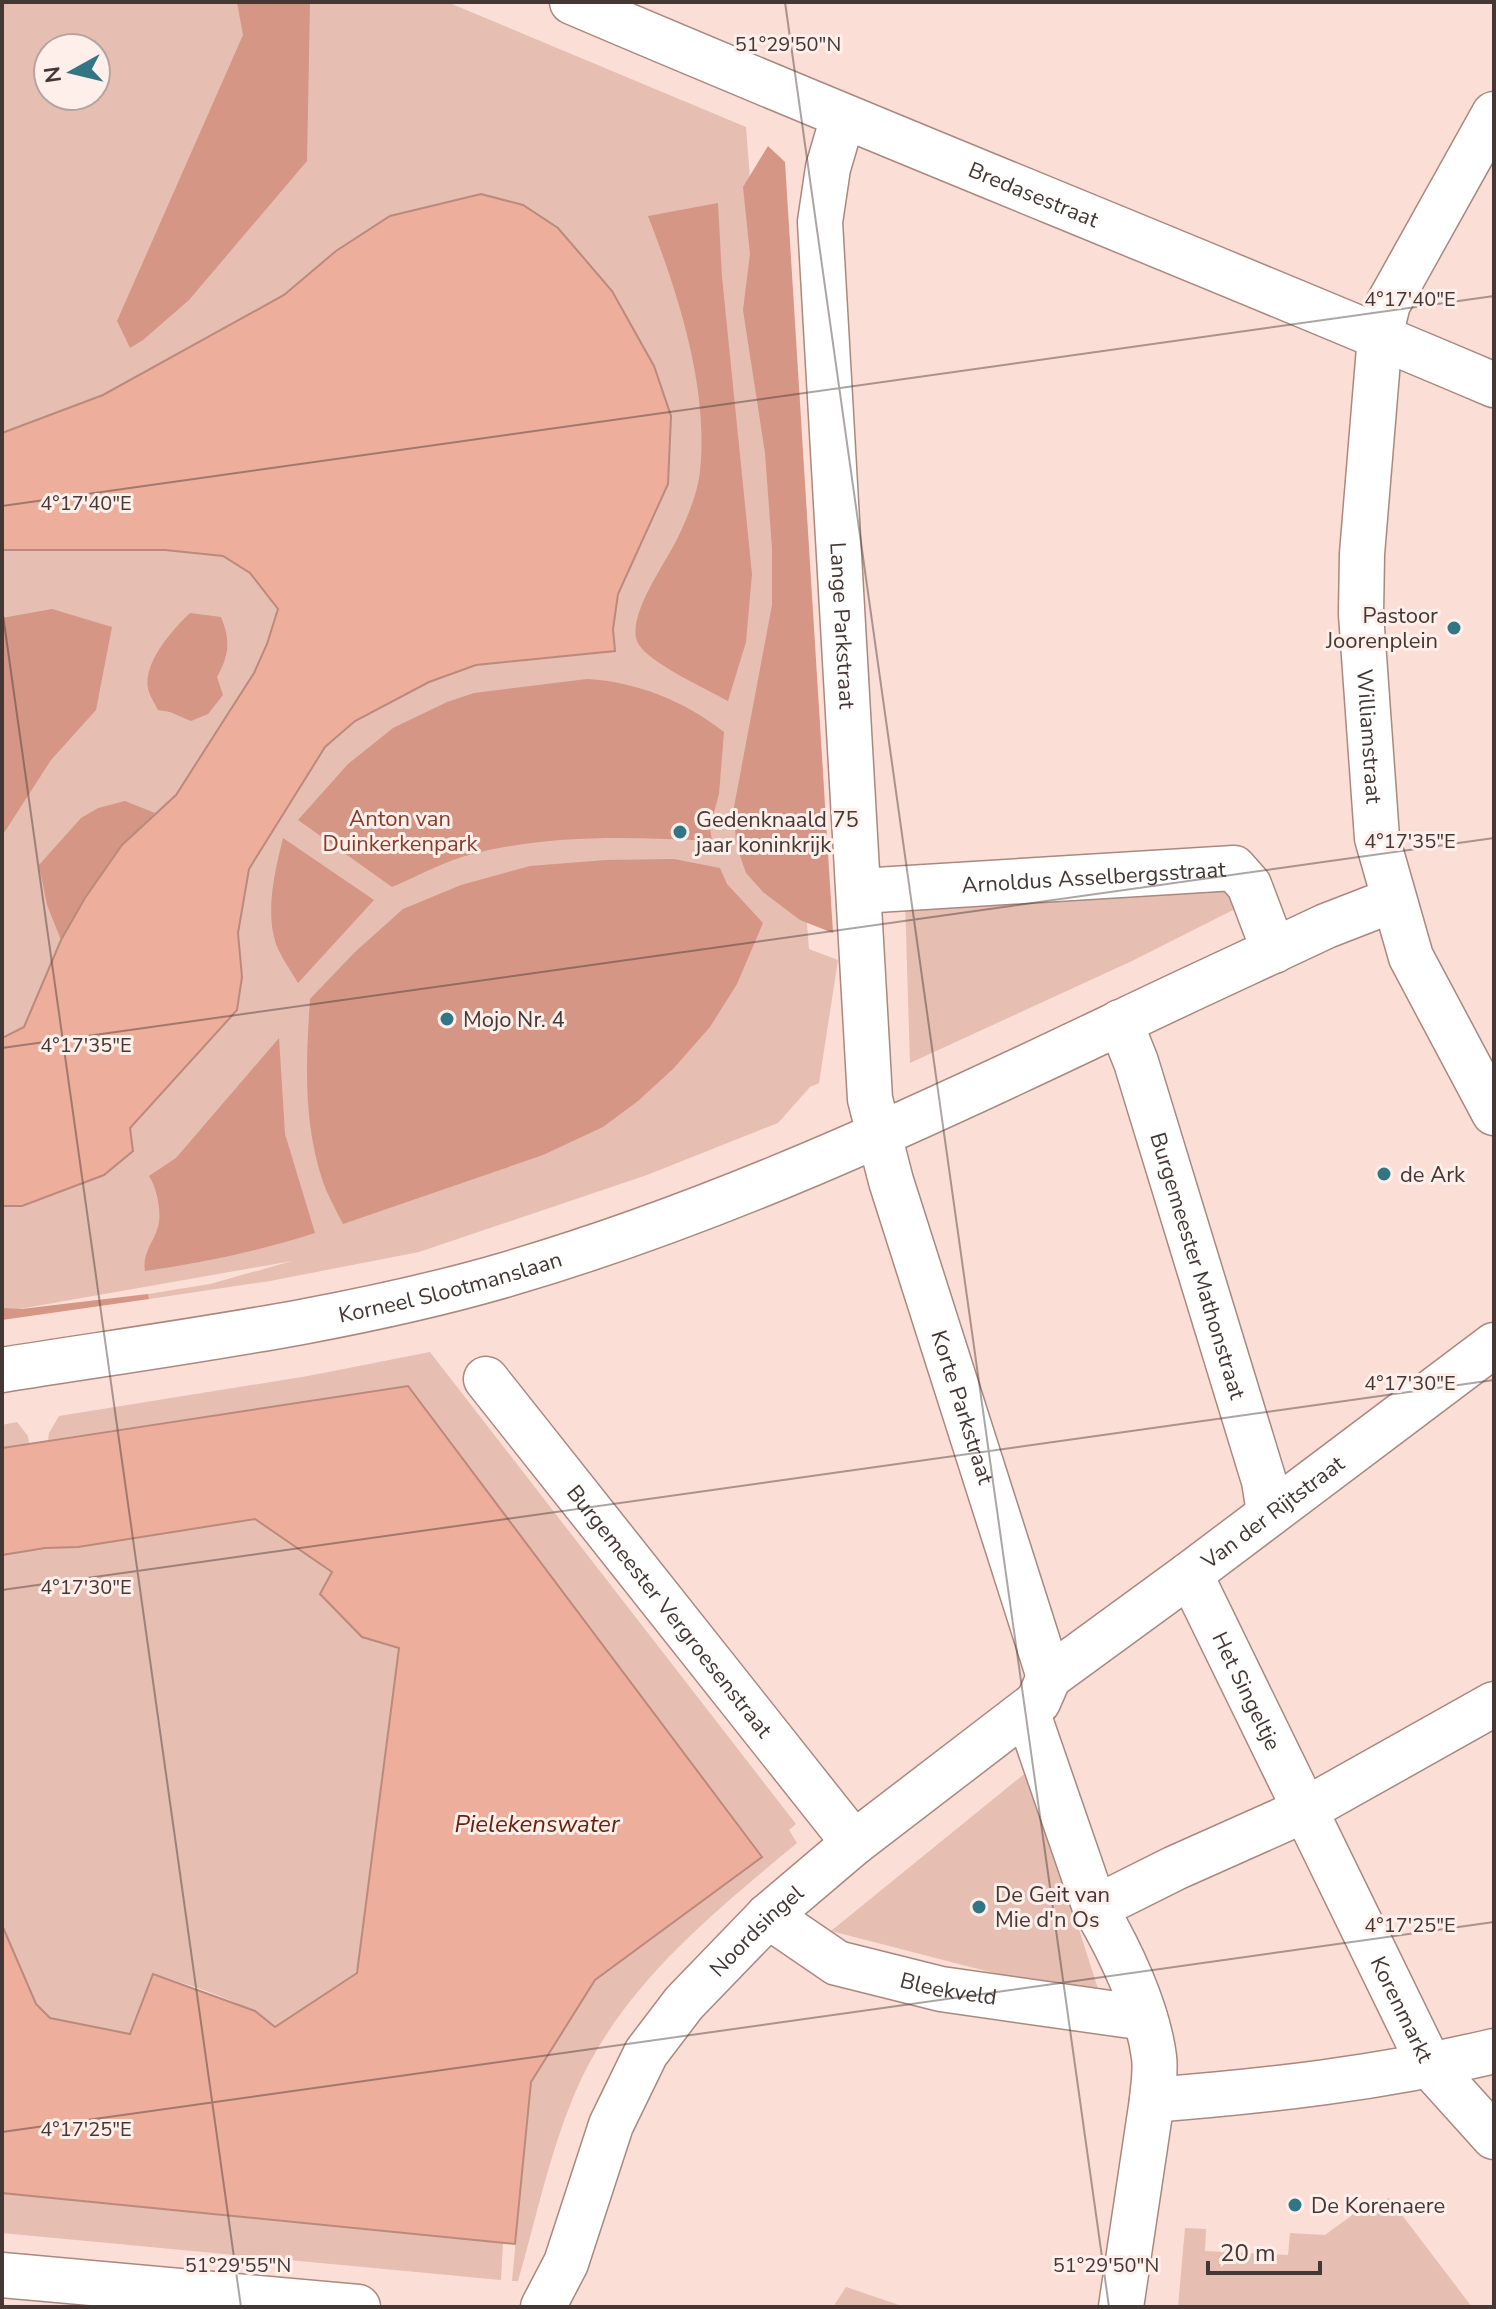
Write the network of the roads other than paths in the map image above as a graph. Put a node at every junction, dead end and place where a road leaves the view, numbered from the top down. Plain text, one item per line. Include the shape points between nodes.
1 (572, 2) edge
2 (1494, 114) edge
3 (843, 117) junction
4 (1380, 336) junction
5 (1494, 385) edge
6 (860, 891) junction
7 (1393, 900) junction
8 (1274, 951) junction
9 (1120, 1022) junction
10 (1494, 1113) edge
11 (878, 1135) junction
12 (1494, 1345) edge
13 (2, 1370) edge
14 (486, 1379) dead end
15 (1269, 1512) junction
16 (1190, 1574) junction
17 (1038, 1694) junction
18 (1494, 1704) edge
19 (1305, 1810) junction
20 (854, 1843) junction
21 (1095, 1908) junction
22 (768, 1916) junction
23 (1145, 2018) junction
24 (1494, 2051) edge
25 (1430, 2066) junction
26 (1152, 2100) junction
27 (1494, 2137) edge
28 (566, 2263) junction
29 (2, 2275) edge
30 (358, 2307) edge
31 (543, 2307) edge
32 (561, 2307) edge
33 (1121, 2307) edge

1 - 3 street, Bredasestraat
2 - 4 street, Williamstraat via 1390,297
3 - 4 street, Bredasestraat
3 - 6 street, Lange Parkstraat via 820,222
4 - 5 street, Bredasestraat
4 - 7 street, Williamstraat via 1363,522 1361,614 1377,838
6 - 8 street, Arnoldus Asselbergsstraat via 1234,868 1249,885
6 - 11 street, Lange Parkstraat via 870,1099
7 - 8 street
7 - 10 street, Williamstraat via 1411,957
8 - 9 street
9 - 11 street
9 - 15 street, Burgemeester Mathonstraat via 1260,1466
11 - 13 street, Korneel Slootmanslaan via 640,1231 508,1274 335,1315
11 - 17 street, Korte Parkstraat
12 - 15 street, Van der Rijtstraat
14 - 20 street, Burgemeester Vergroesenstraat
15 - 16 street, Van der Rijtstraat
16 - 17 street, Van der Rijtstraat
16 - 19 street, Het Singeltje
17 - 20 street, Noordsingel
17 - 21 street, Korte Parkstraat
18 - 19 street
19 - 21 street
19 - 25 street, Korenmarkt
20 - 22 street, Noordsingel
21 - 23 street
22 - 23 street, Bleekveld via 837,1963 941,1989
22 - 28 street, Noordsingel via 684,2003 646,2053 611,2125
23 - 26 street via 1155,2059
24 - 25 street
25 - 26 street, Korenmarkt via 1267,2091
25 - 27 street
26 - 33 street
28 - 31 street, Noordsingel
28 - 32 street, Noordsingel
29 - 30 street

